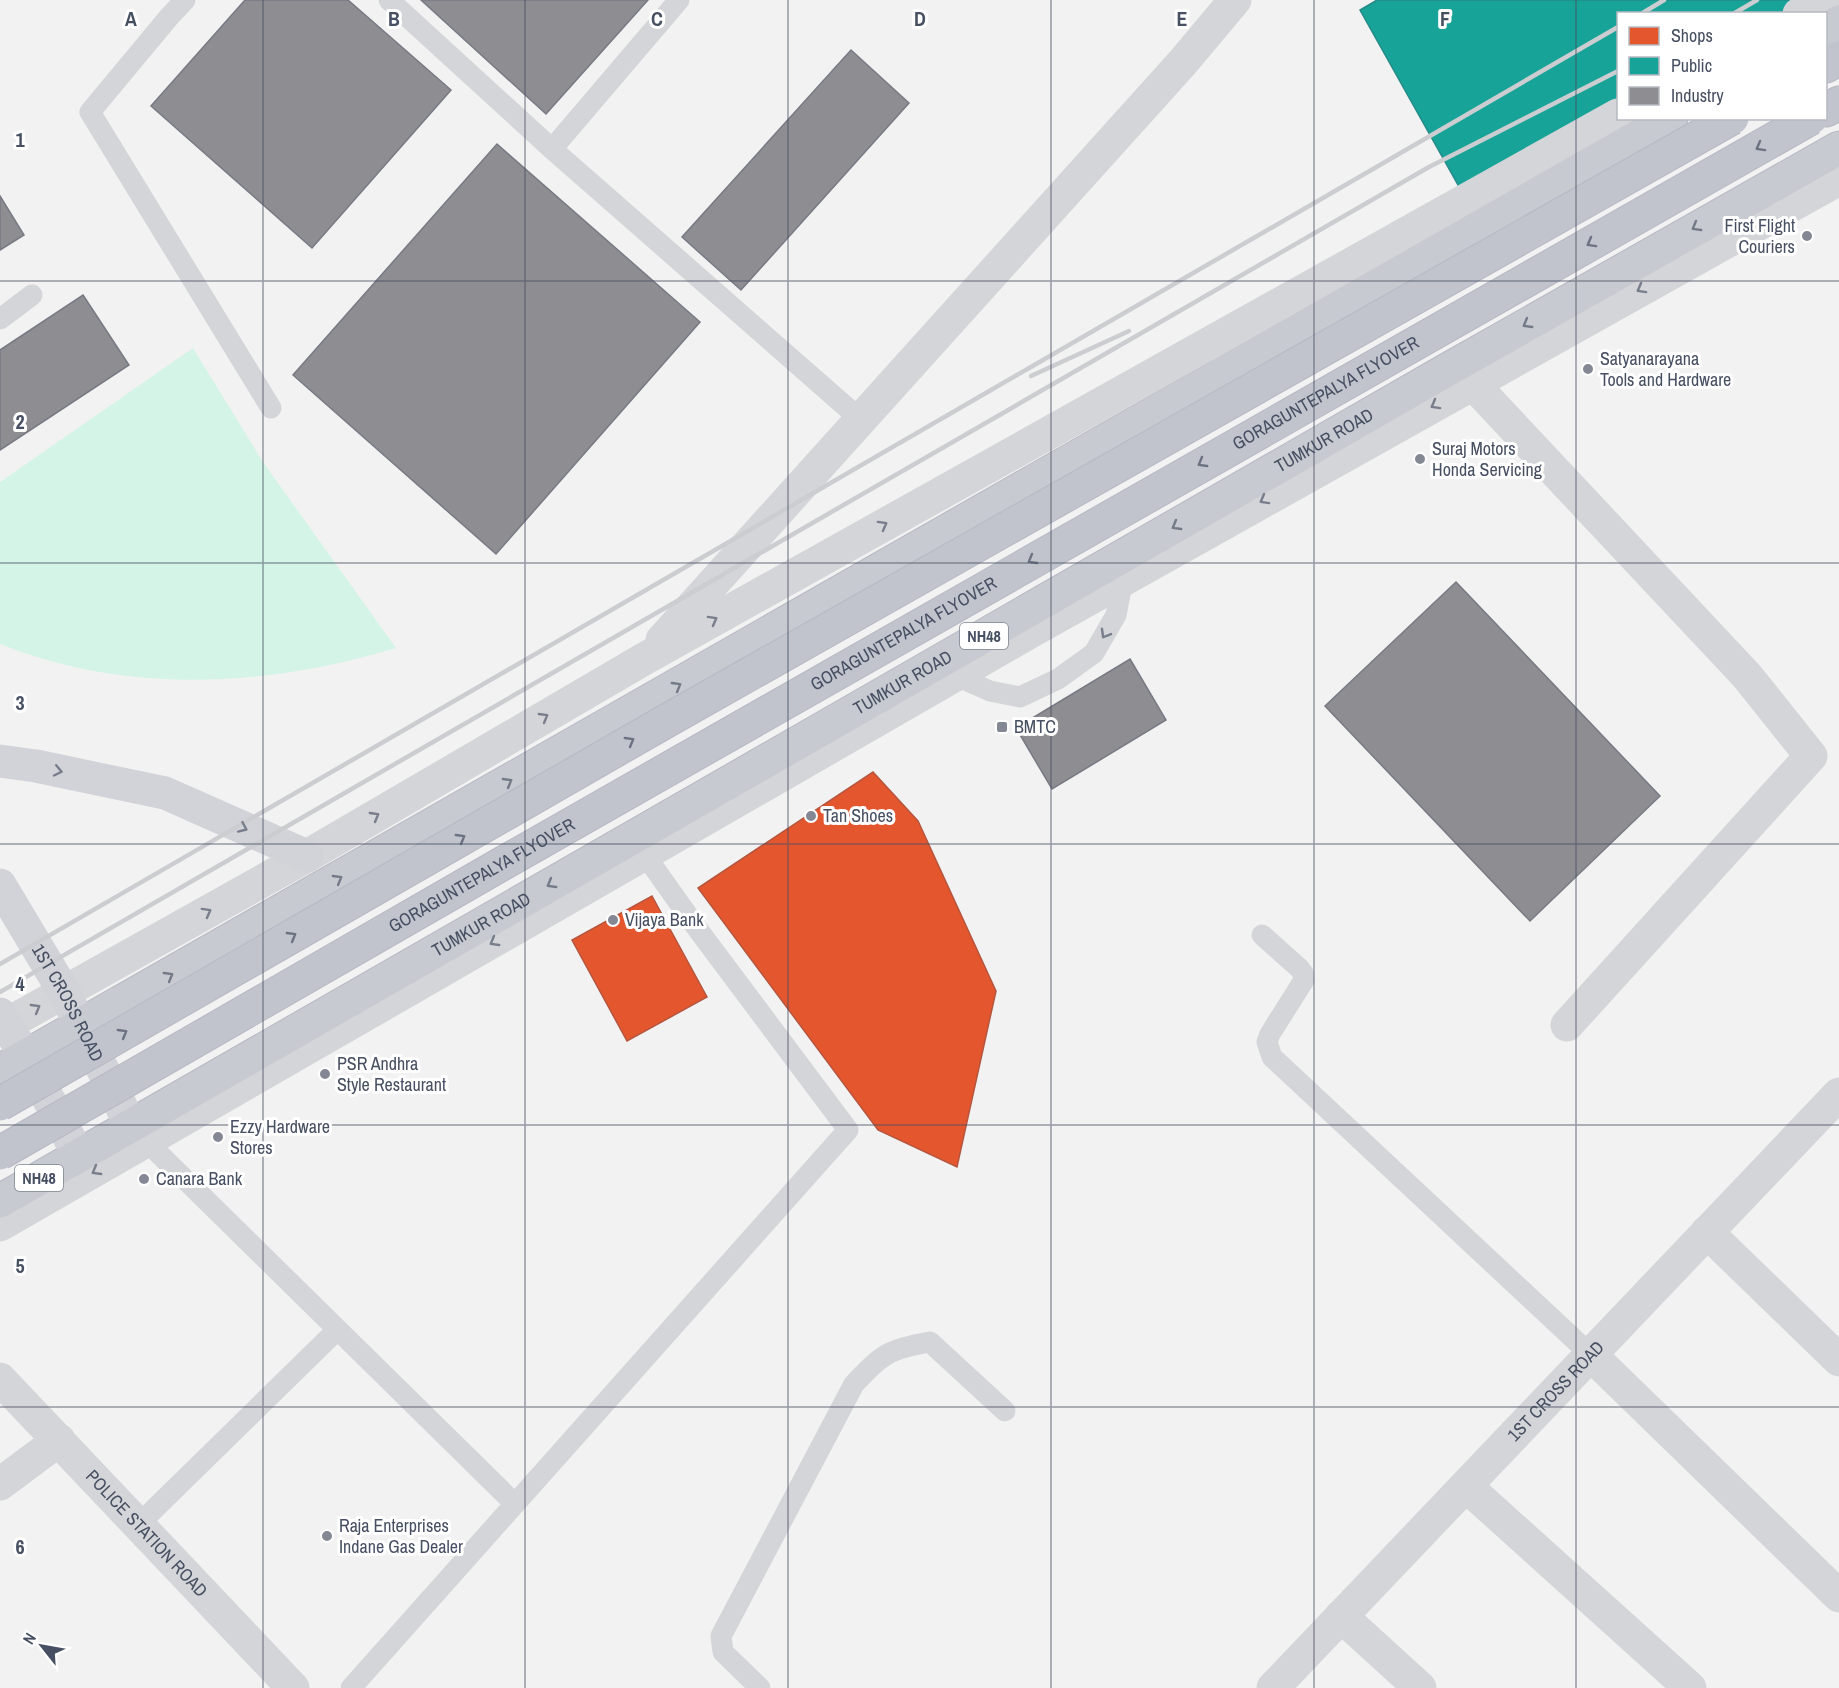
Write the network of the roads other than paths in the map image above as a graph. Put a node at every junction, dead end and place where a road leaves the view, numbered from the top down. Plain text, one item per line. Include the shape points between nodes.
1 (185, 0) edge
2 (389, 0) edge
3 (679, 0) edge
4 (1235, 0) edge
5 (1823, 0) edge
6 (1802, 12) edge
7 (1617, 116) edge
8 (1667, 120) edge
9 (1728, 120) edge
10 (1807, 120) edge
11 (1839, 148) edge
12 (552, 149) junction
13 (1839, 179) edge
14 (32, 295) dead end
15 (0, 319) edge
16 (1473, 384) junction
17 (270, 408) dead end
18 (860, 419) junction
19 (1123, 579) junction
20 (644, 659) junction
21 (954, 675) junction
22 (0, 761) edge
23 (645, 855) junction
24 (307, 856) junction
25 (0, 885) edge
26 (1262, 935) dead end
27 (64, 992) junction
28 (2, 1022) edge
29 (82, 1025) junction
30 (1567, 1025) dead end
31 (13, 1064) edge
32 (1838, 1098) edge
33 (0, 1104) edge
34 (139, 1134) junction
35 (0, 1153) edge
36 (79, 1156) junction
37 (0, 1201) edge
38 (0, 1225) edge
39 (1707, 1232) junction
40 (337, 1330) junction
41 (1591, 1355) junction
42 (1839, 1360) edge
43 (0, 1378) edge
44 (1005, 1411) dead end
45 (59, 1440) junction
46 (0, 1484) edge
47 (1466, 1486) junction
48 (515, 1504) junction
49 (139, 1524) junction
50 (1839, 1596) edge
51 (1341, 1616) junction
52 (293, 1688) edge
53 (351, 1688) edge
54 (760, 1688) edge
55 (1273, 1688) edge
56 (1420, 1688) edge
57 (1690, 1688) edge

1 - 17 lane via 90,112
2 - 12 lane
3 - 12 lane
4 - 18 street
5 - 6 street
20 -> 7 street
29 -> 8 highway
33 -> 9 highway, bridge via 650,730
10 -> 35 highway, GORAGUNTEPALYA FLYOVER, bridge
11 -> 34 highway, TUMKUR ROAD / NH48
12 - 18 lane
13 -> 16 street
14 - 15 lane
16 -> 19 street
16 - 30 street via 1747,676 1811,756
18 - 20 street
19 - 21 street
19 -> 21 lane via 1116,615 1094,653 1058,679 1020,697 990,691
24 -> 20 street
21 - 23 street
22 -> 24 main road via 165,793
23 -> 34 street
23 - 48 lane via 848,1130
27 -> 24 street
25 - 27 main road, 1ST CROSS ROAD
26 - 41 lane via 1299,968 1304,980 1270,1034 1267,1042 1272,1057
28 -> 27 street
27 - 29 main road, 1ST CROSS ROAD
28 - 31 main road
29 - 31 highway
29 - 34 main road, 1ST CROSS ROAD
31 - 36 main road
32 - 39 street, 1ST CROSS ROAD
34 - 36 highway, TUMKUR ROAD / NH48
34 -> 38 street
34 - 40 lane
36 - 37 highway, TUMKUR ROAD / NH48
39 - 41 street, 1ST CROSS ROAD
39 - 42 street
40 - 48 lane
40 - 49 lane
41 - 47 street, 1ST CROSS ROAD
41 - 50 street
43 - 45 street, POLICE STATION ROAD
44 - 54 lane via 930,1342 882,1355 854,1384 721,1636 723,1652
45 - 46 street
45 - 49 street, POLICE STATION ROAD
47 - 51 street, 1ST CROSS ROAD
47 - 57 street
48 - 53 lane
49 - 52 street, POLICE STATION ROAD
51 - 55 street, 1ST CROSS ROAD
51 - 56 street

